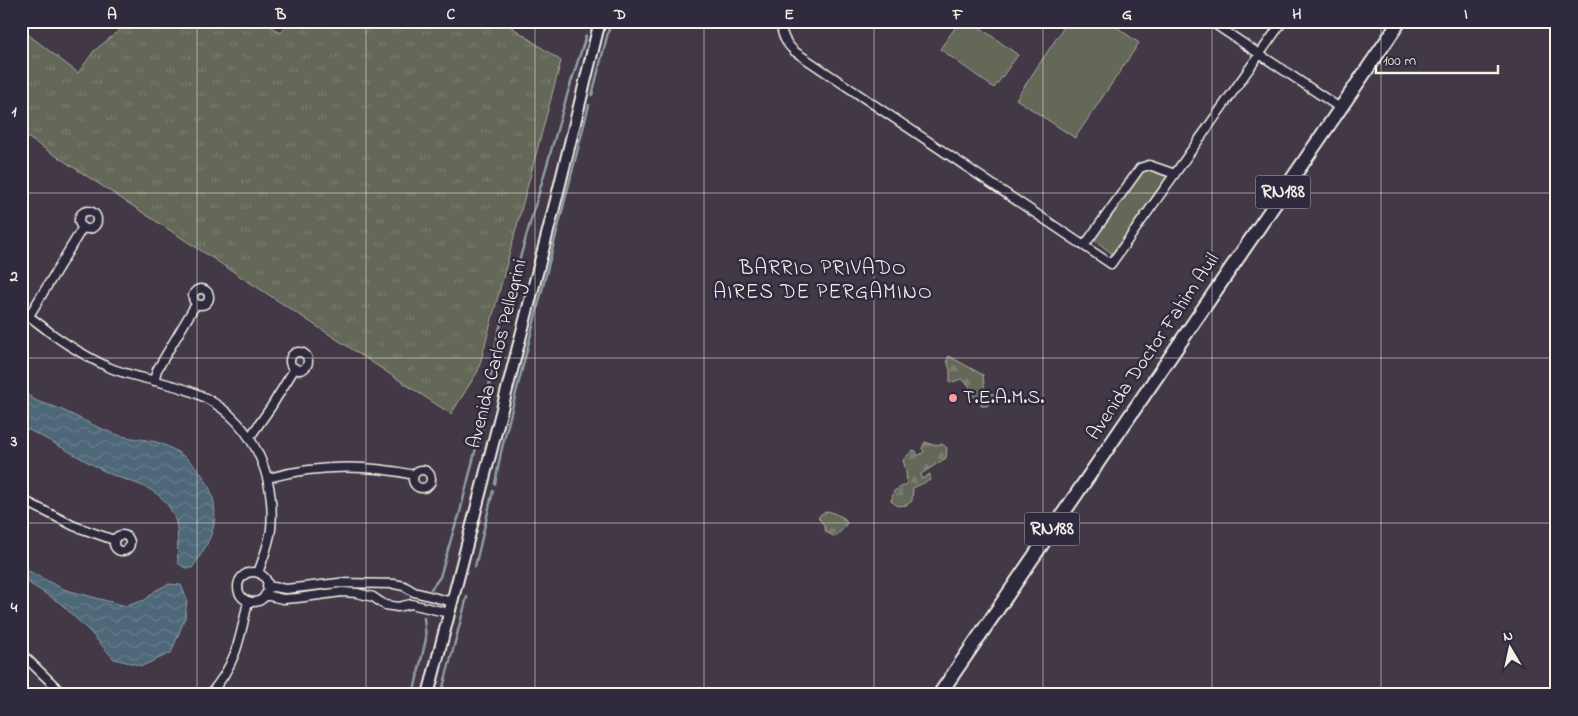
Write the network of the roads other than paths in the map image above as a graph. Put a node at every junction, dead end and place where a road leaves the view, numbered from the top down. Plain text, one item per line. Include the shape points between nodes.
1 (600, 21) edge
2 (781, 21) edge
3 (1210, 21) edge
4 (1283, 21) edge
5 (1400, 21) edge
6 (1260, 55) junction
7 (1340, 108) junction
8 (1175, 174) junction
9 (83, 227) dead end
10 (1084, 246) junction
11 (196, 304) dead end
12 (21, 311) edge
13 (29, 316) junction
14 (295, 368) dead end
15 (154, 381) junction
16 (250, 437) junction
17 (414, 475) dead end
18 (268, 478) junction
19 (21, 499) edge
20 (30, 504) junction
21 (21, 518) edge
22 (114, 540) dead end
23 (258, 573) junction
24 (376, 583) junction
25 (267, 586) junction
26 (414, 592) junction
27 (265, 595) junction
28 (373, 597) junction
29 (248, 601) junction
30 (452, 602) junction
31 (411, 604) junction
32 (449, 613) junction
33 (21, 653) edge
34 (212, 694) edge
35 (64, 695) edge
36 (359, 695) edge
37 (370, 695) edge
38 (428, 695) edge
39 (939, 695) edge

1 - 30 main road, Avenida Carlos Pellegrini
2 - 10 street via 782,34 794,51
3 - 6 street
4 - 6 street
5 - 7 highway, Avenida Doctor Fahim Auil / RN188
6 - 7 street
6 - 8 street
7 - 39 highway, Avenida Doctor Fahim Auil / RN188
8 - 10 street via 1149,165 1140,168
8 - 10 street via 1111,264
9 - 13 street
11 - 15 street via 157,370
12 - 13 street
13 - 15 street via 53,335 108,366
14 - 16 street
15 - 16 street via 194,392 215,403
16 - 18 street
17 - 18 street via 337,467 314,468
18 - 23 street via 272,502 271,531
19 - 20 street
20 - 21 street
20 - 22 street via 74,526
23 - 25 street via 264,577
23 - 29 street via 250,572 239,581 238,590
24 - 25 street via 286,589
24 - 26 street via 404,586
24 - 28 street
25 - 27 street
26 - 30 street
26 - 31 street
27 - 28 street via 283,599 342,592
27 - 29 street via 258,601
28 - 31 street via 385,605
29 - 34 street via 233,660
30 - 32 main road, Avenida Carlos Pellegrini
31 - 32 street
32 - 38 main road, Avenida Carlos Pellegrini
33 - 35 street
36 - 37 street

